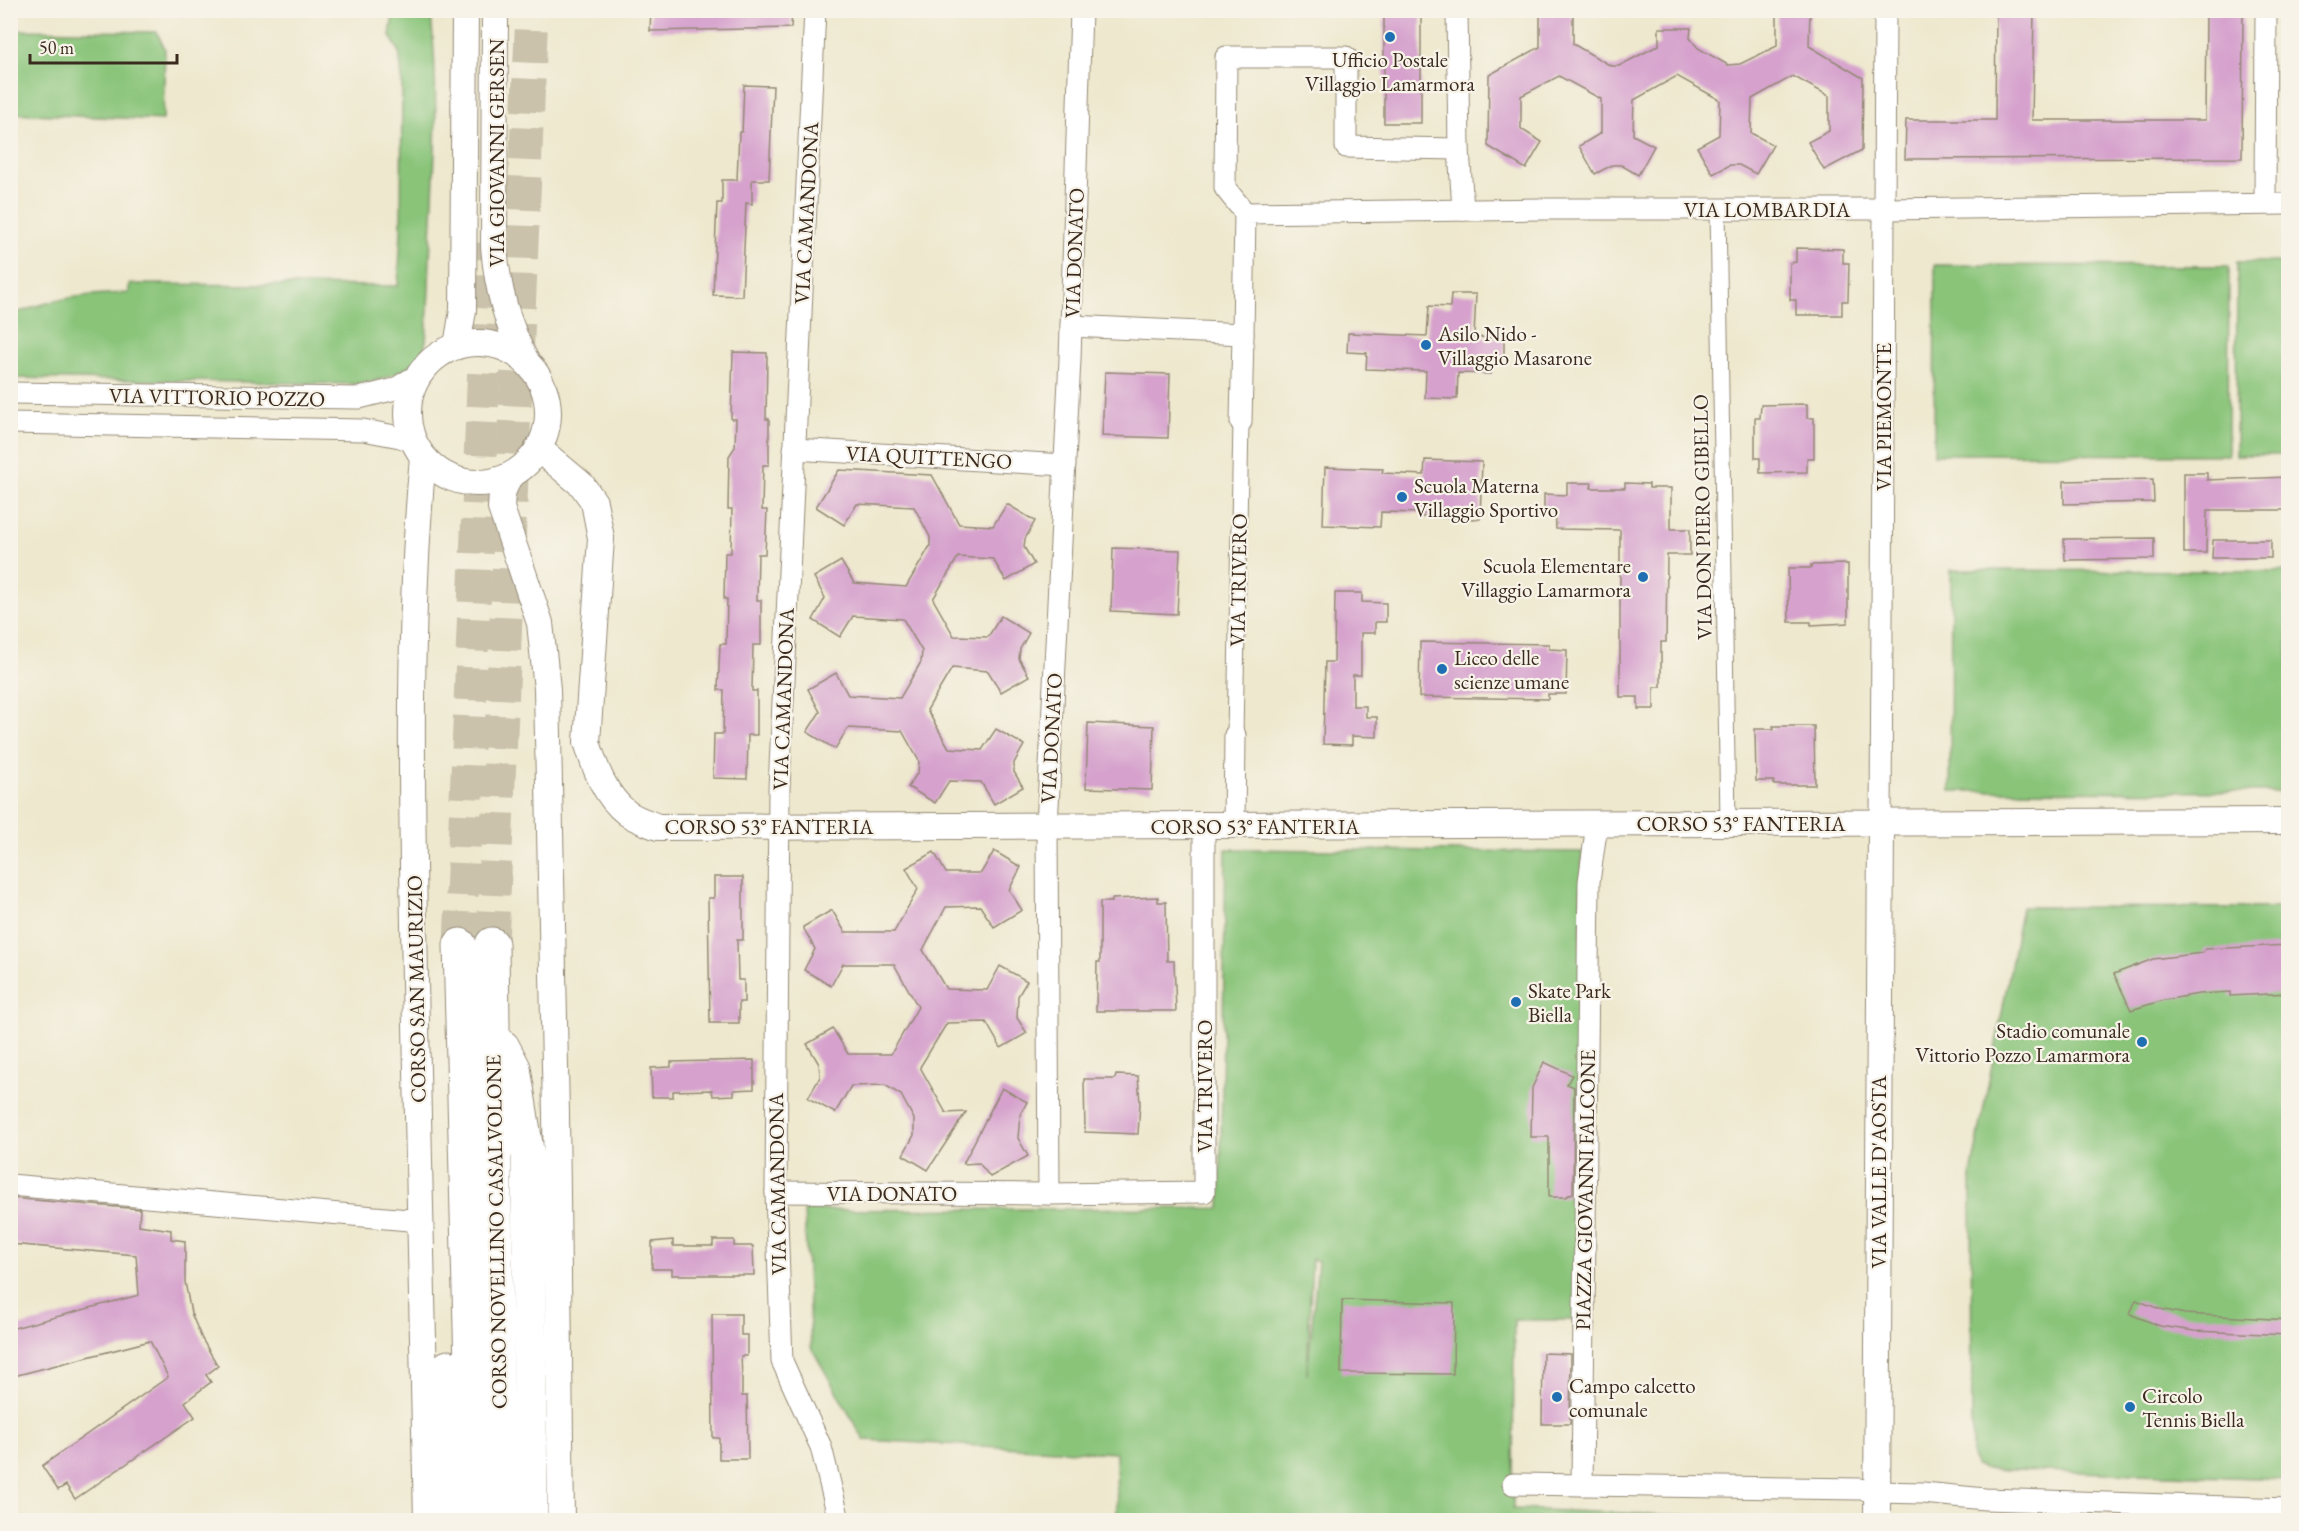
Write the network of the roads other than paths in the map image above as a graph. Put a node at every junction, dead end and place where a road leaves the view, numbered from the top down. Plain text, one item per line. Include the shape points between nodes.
1 (465, 10) edge
2 (495, 10) edge
3 (815, 10) edge
4 (1082, 10) edge
5 (1457, 10) edge
6 (1885, 10) edge
7 (2266, 10) edge
8 (1459, 149) junction
9 (2265, 203) junction
10 (2289, 204) edge
11 (1718, 209) junction
12 (1884, 209) junction
13 (1463, 210) junction
14 (1245, 213) junction
15 (1071, 326) junction
16 (1243, 334) junction
17 (457, 345) junction
18 (526, 362) junction
19 (419, 374) junction
20 (10, 393) edge
21 (1241, 422) joint
22 (10, 423) edge
23 (538, 448) junction
24 (794, 449) junction
25 (418, 450) junction
26 (1065, 465) junction
27 (509, 476) junction
28 (1235, 735) joint
29 (2289, 821) edge
30 (1881, 823) junction
31 (1597, 824) junction
32 (1728, 824) junction
33 (1204, 826) junction
34 (1234, 826) junction
35 (1047, 827) junction
36 (778, 828) junction
37 (460, 945) tunnel mouth
38 (492, 945) tunnel mouth
39 (493, 1026) junction
40 (465, 1100) junction
41 (10, 1185) edge
42 (776, 1192) junction
43 (1049, 1194) junction
44 (420, 1221) junction
45 (1513, 1485) dead end
46 (1582, 1485) junction
47 (1877, 1492) junction
48 (2289, 1509) edge
49 (2168, 1513) edge
50 (427, 1521) edge
51 (451, 1521) edge
52 (475, 1521) edge
53 (499, 1521) edge
54 (531, 1521) edge
55 (561, 1521) edge
56 (839, 1521) edge
57 (1877, 1521) edge

1 - 17 street, VIA GIOVANNI GERSEN via 463,299
2 - 18 street, VIA GIOVANNI GERSEN via 494,246 497,279 512,334
3 - 24 street, VIA CAMANDONA
4 - 15 street, VIA DONATO
5 - 8 street
6 - 12 street, VIA PIEMONTE
7 - 9 street
8 - 13 street
8 - 14 street via 1346,147 1346,57 1226,57 1225,188
9 - 10 street, VIA LOMBARDIA
9 - 12 street, VIA LOMBARDIA
11 - 12 street, VIA LOMBARDIA
11 - 13 street, VIA LOMBARDIA
11 - 32 street, VIA DON PIERO GIBELLO
12 - 30 street, VIA PIEMONTE
13 - 14 street, VIA LOMBARDIA
14 - 16 street
15 - 16 street
15 - 26 street, VIA DONATO
16 - 21 street, VIA TRIVERO
17 - 18 street via 494,344
17 - 19 street via 429,362
18 - 23 street via 541,385 548,412
19 - 20 street, VIA VITTORIO POZZO via 395,388 359,398
19 - 25 street via 408,408
21 - 28 street, VIA TRIVERO
22 - 25 street, VIA VITTORIO POZZO via 363,430 400,437
23 - 27 street
23 - 36 street, CORSO 53° FANTERIA via 582,485 594,502 601,538 587,742 595,770 610,794 628,814 658,827
24 - 26 street, VIA QUITTENGO
24 - 36 street, VIA CAMANDONA
25 - 27 street via 437,470 454,479 491,482
25 - 44 street, CORSO SAN MAURIZIO via 412,827
26 - 35 street, VIA DONATO
27 - 55 street via 501,508 540,623 547,689
28 - 34 street, VIA TRIVERO
29 - 30 street, CORSO 53° FANTERIA
30 - 32 street, CORSO 53° FANTERIA
30 - 47 street, VIA VALLE D'AOSTA
31 - 32 street, CORSO 53° FANTERIA
31 - 34 street, CORSO 53° FANTERIA
31 - 46 street, PIAZZA GIOVANNI FALCONE via 1589,882
33 - 34 street, CORSO 53° FANTERIA
33 - 35 street, CORSO 53° FANTERIA
33 - 43 street, VIA TRIVERO via 1204,1192
35 - 36 street, CORSO 53° FANTERIA
35 - 43 street, VIA DONATO
36 - 42 street, VIA CAMANDONA
37 - 40 highway, CORSO NOVELLINO CASALVOLONE
38 - 39 highway, CORSO NOVELLINO CASALVOLONE
39 - 53 highway, CORSO NOVELLINO CASALVOLONE
39 - 54 highway via 514,1068 528,1157
40 - 51 highway via 445,1224
40 - 52 highway, CORSO NOVELLINO CASALVOLONE
41 - 44 street
42 - 43 street, VIA DONATO
42 - 56 street, VIA CAMANDONA via 782,1361 821,1447
44 - 50 street, CORSO SAN MAURIZIO
45 - 46 street
46 - 47 street
47 - 49 street
47 - 57 street, VIA VALLE D'AOSTA
48 - 49 street

